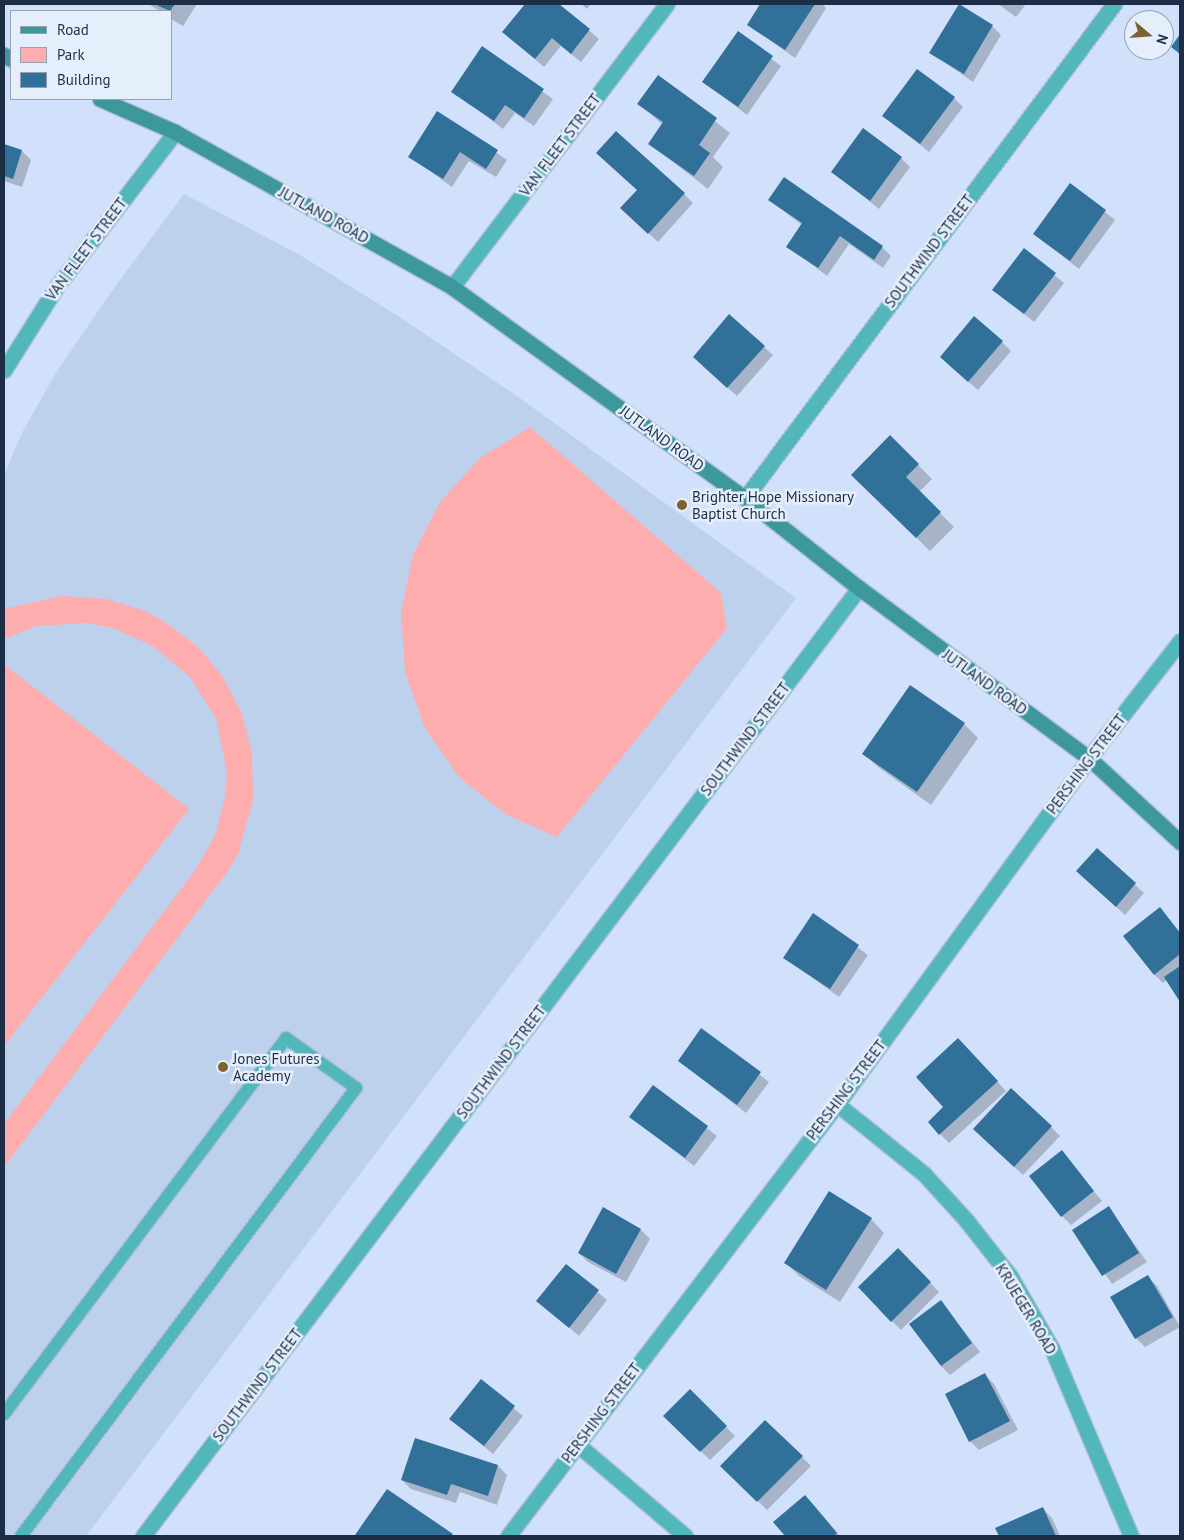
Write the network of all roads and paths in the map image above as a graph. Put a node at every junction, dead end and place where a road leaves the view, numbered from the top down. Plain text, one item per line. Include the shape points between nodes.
1 (667, 4) edge
2 (1114, 4) edge
3 (102, 100) edge
4 (174, 132) junction
5 (452, 287) junction
6 (4, 370) edge
7 (745, 498) junction
8 (859, 588) junction
9 (1180, 641) edge
10 (1089, 758) junction
11 (1180, 842) edge
12 (837, 1104) junction
13 (4, 1414) edge
14 (577, 1444) junction
15 (21, 1536) edge
16 (143, 1536) edge
17 (508, 1536) edge
18 (684, 1536) edge
19 (1132, 1536) edge

1 - 5 street, VAN FLEET STREET
2 - 7 street, SOUTHWIND STREET
3 - 4 street, JUTLAND ROAD
4 - 5 street, JUTLAND ROAD
4 - 6 street, VAN FLEET STREET via 57,286
5 - 7 street, JUTLAND ROAD
7 - 8 street, JUTLAND ROAD
8 - 10 street, JUTLAND ROAD
8 - 16 street, SOUTHWIND STREET
9 - 10 street, PERSHING STREET
10 - 11 street, JUTLAND ROAD
10 - 12 street, PERSHING STREET
12 - 14 street, PERSHING STREET
12 - 19 street, KRUEGER ROAD via 924,1174 1010,1276 1052,1349
13 - 15 lane via 286,1038 356,1088
14 - 17 street, PERSHING STREET
14 - 18 street

